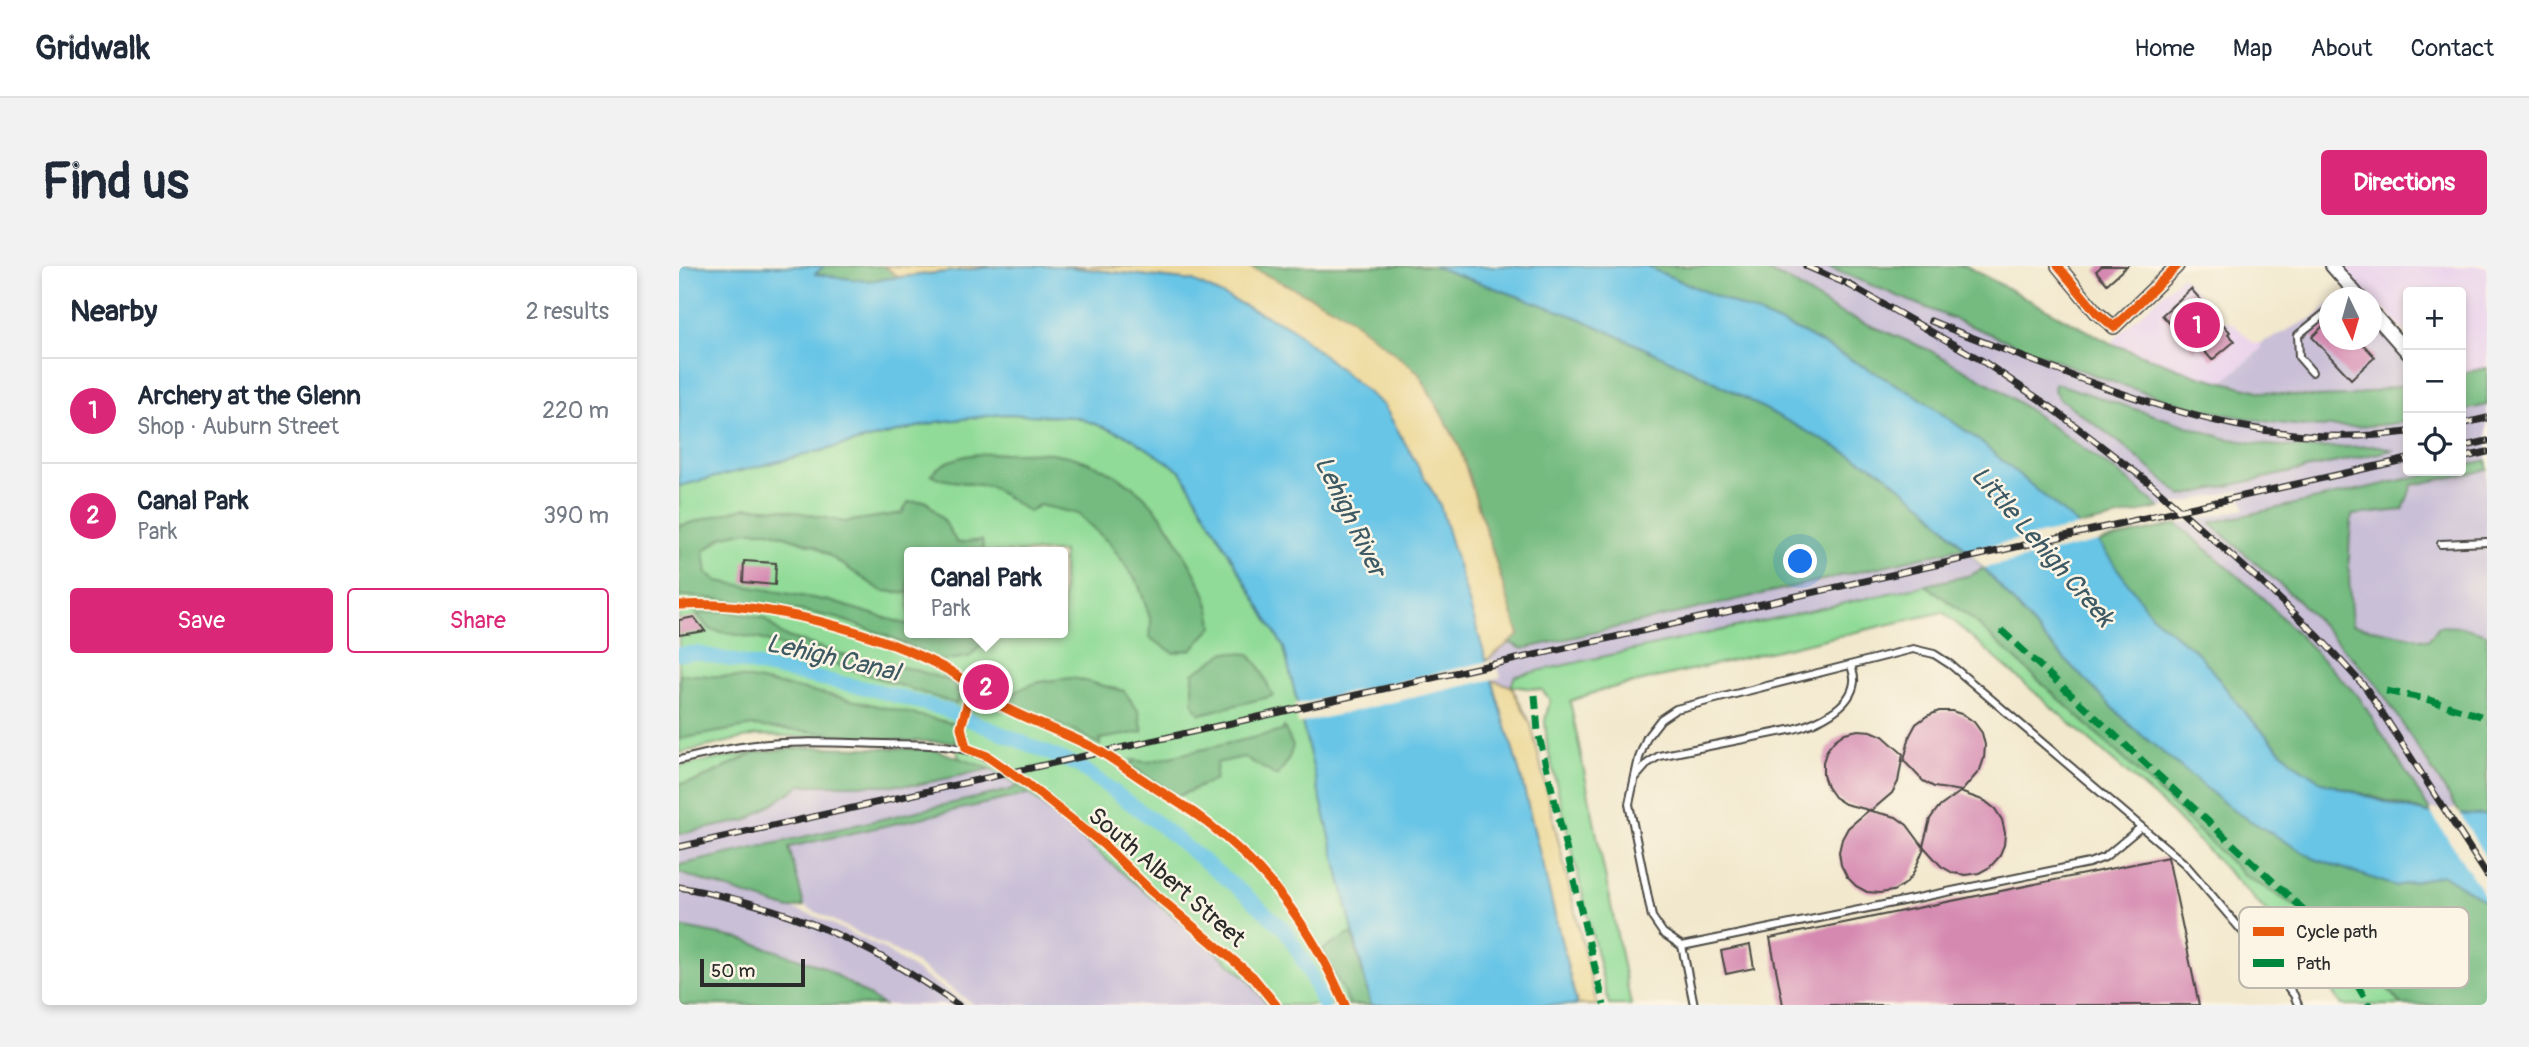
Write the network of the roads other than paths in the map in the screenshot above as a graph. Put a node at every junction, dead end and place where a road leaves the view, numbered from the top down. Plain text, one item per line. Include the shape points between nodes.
1 (2058, 266) edge
2 (2177, 266) edge
3 (2332, 266) edge
4 (2347, 287) edge
5 (2319, 318) edge
6 (2382, 323) edge
7 (2405, 350) edge
8 (2312, 372) dead end
9 (2487, 542) edge
10 (2441, 544) dead end
11 (679, 605) edge
12 (1851, 665) junction
13 (966, 748) junction
14 (679, 760) edge
15 (1003, 767) dead end
16 (1633, 779) junction
17 (1027, 784) dead end
18 (2141, 827) junction
19 (2239, 927) edge
20 (1682, 946) junction
21 (2288, 988) edge
22 (1276, 1005) edge
23 (1694, 1005) edge
24 (2298, 1005) edge

1 - 2 street via 2114,327
3 - 4 street
5 - 8 lane via 2298,335 2299,357
6 - 7 street
9 - 10 lane
11 - 13 lane via 759,610 833,624 939,667 972,687 961,727
12 - 16 lane via 1676,709 1647,737
12 - 16 lane via 1855,680 1851,691 1826,717 1794,729 1659,756
12 - 18 lane via 1913,649 1934,654
13 - 14 lane via 804,742 749,746
13 - 15 lane
16 - 20 lane via 1629,804 1652,917 1663,933
17 - 22 lane, South Albert Street via 1104,845 1253,977
18 - 19 lane via 2185,864
18 - 20 lane via 2105,857 2089,863
20 - 23 lane
21 - 24 lane

